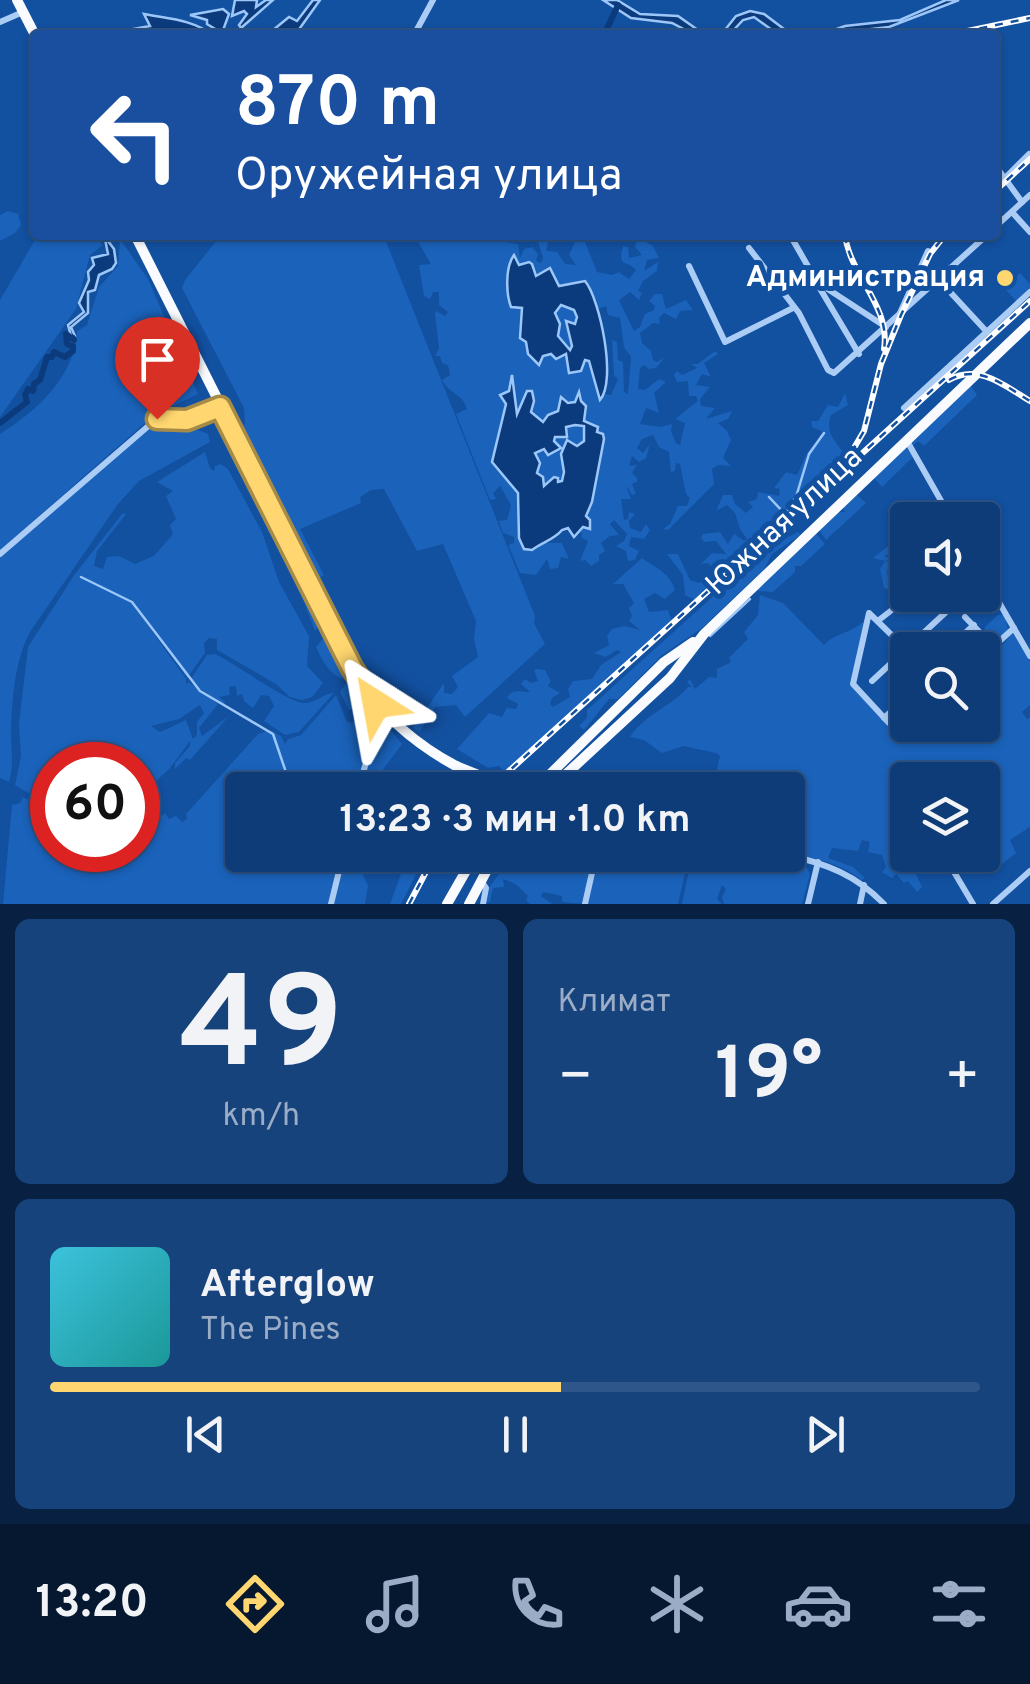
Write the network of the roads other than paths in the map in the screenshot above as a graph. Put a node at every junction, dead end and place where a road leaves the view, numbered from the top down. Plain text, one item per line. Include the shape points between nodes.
1 (17, 0) edge
2 (433, 0) edge
3 (23, 12) junction
4 (0, 22) edge
5 (32, 30) edge
6 (417, 30) edge
7 (1029, 154) edge
8 (1000, 172) edge
9 (1005, 178) junction
10 (1030, 194) edge
11 (1022, 202) junction
12 (1012, 212) junction
13 (1000, 223) edge
14 (1030, 232) edge
15 (136, 240) edge
16 (793, 240) edge
17 (982, 240) edge
18 (749, 248) dead end
19 (928, 251) dead end
20 (689, 266) dead end
21 (813, 277) junction
22 (939, 280) junction
23 (1030, 292) edge
24 (793, 308) junction
25 (898, 318) junction
26 (1030, 324) edge
27 (888, 327) junction
28 (987, 332) junction
29 (859, 354) junction
30 (220, 407) junction
31 (904, 408) dead end
32 (907, 441) junction
33 (942, 502) edge
34 (0, 554) edge
35 (1000, 604) edge
36 (890, 611) edge
37 (946, 612) dead end
38 (965, 617) dead end
39 (879, 620) junction
40 (974, 624) junction
41 (1014, 628) junction
42 (890, 632) edge
43 (925, 632) edge
44 (965, 632) edge
45 (981, 632) edge
46 (698, 640) junction
47 (1000, 641) edge
48 (1030, 656) edge
49 (664, 662) junction
50 (890, 664) edge
51 (672, 676) junction
52 (872, 680) dead end
53 (628, 700) junction
54 (387, 716) junction
55 (890, 716) edge
56 (455, 767) junction
57 (363, 772) edge
58 (466, 772) edge
59 (468, 772) edge
60 (563, 772) edge
61 (567, 772) edge
62 (568, 772) edge
63 (568, 772) edge
64 (805, 859) edge
65 (818, 862) junction
66 (339, 872) edge
67 (463, 872) edge
68 (485, 872) edge
69 (592, 872) edge
70 (954, 872) edge
71 (1030, 872) edge
72 (480, 881) junction
73 (865, 884) junction
74 (332, 904) edge
75 (445, 904) edge
76 (469, 904) edge
77 (482, 904) edge
78 (585, 904) edge
79 (808, 904) edge
80 (860, 904) edge
81 (884, 904) edge
82 (973, 904) edge
83 (993, 904) edge

1 - 3 main road
2 - 6 street
3 - 4 street
3 - 5 main road
7 - 9 street
8 - 9 street
9 - 11 street
10 - 11 street
11 - 12 street
12 - 13 street
12 - 14 street
15 - 30 main road
16 - 21 street
17 - 22 street
18 - 24 street
19 - 25 street
20 - 24 street via 725,342
21 - 27 street
21 - 29 street
22 - 25 street
22 - 28 street
23 - 28 street
24 - 29 street via 833,373
25 - 27 street
26 - 32 main road, Южная улица
27 - 29 street
28 - 31 street
30 - 34 street via 187,420 153,422
30 - 54 main road via 352,668
32 - 33 street
32 - 46 main road, Южная улица
35 - 41 street
36 - 39 street
37 - 43 street
38 - 40 street
39 - 42 street
39 - 55 street via 869,613 853,684 886,720
40 - 44 street
40 - 45 street
41 - 47 street
41 - 48 street
46 - 49 main road
46 - 51 main road
49 - 51 main road via 674,663
49 - 53 main road
50 - 52 street
51 - 61 main road
51 - 62 main road
53 - 60 main road
53 - 63 main road
54 - 56 main road
54 - 57 street
56 - 58 main road, bridge
56 - 59 main road, bridge
64 - 65 street
65 - 73 street
65 - 79 street
66 - 74 street
67 - 75 main road
68 - 72 main road
69 - 78 street
70 - 82 street
71 - 83 street
72 - 76 main road
72 - 77 street via 486,888
73 - 80 street
73 - 81 street

